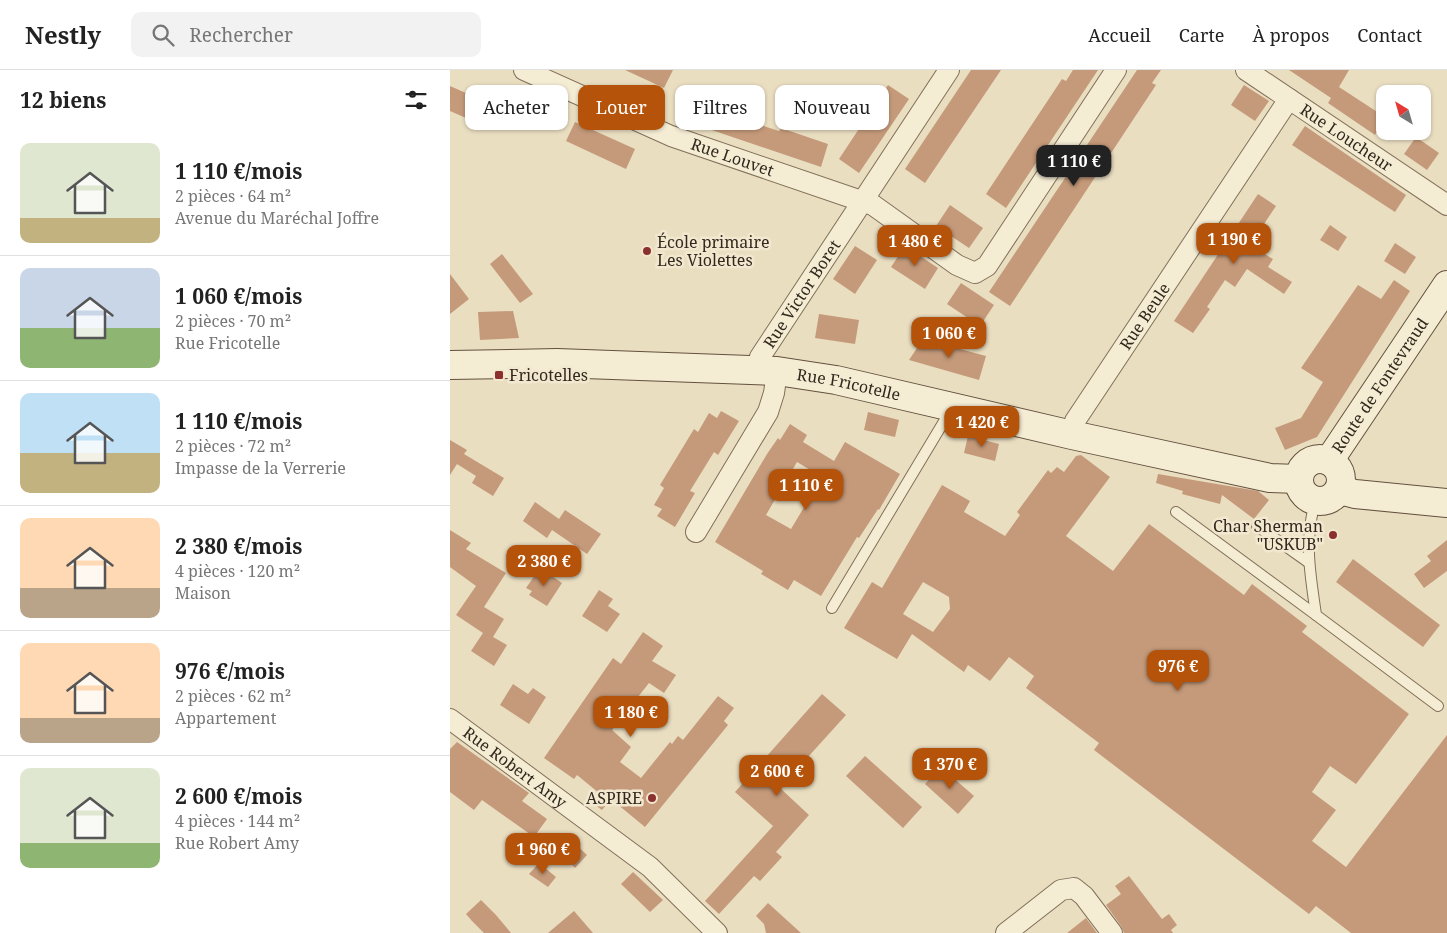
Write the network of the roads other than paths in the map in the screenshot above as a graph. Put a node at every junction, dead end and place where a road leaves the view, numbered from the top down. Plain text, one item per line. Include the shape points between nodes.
1 (524, 70) edge
2 (949, 70) edge
3 (1116, 70) edge
4 (1246, 70) edge
5 (1289, 99) junction
6 (862, 200) junction
7 (1447, 205) edge
8 (1447, 285) edge
9 (450, 365) edge
10 (767, 370) junction
11 (953, 407) junction
12 (1072, 435) junction
13 (1329, 461) junction
14 (1298, 479) junction
15 (1340, 490) junction
16 (1315, 501) junction
17 (1447, 503) edge
18 (1176, 512) dead end
19 (1257, 526) dead end
20 (696, 532) dead end
21 (1308, 562) junction
22 (832, 608) dead end
23 (1316, 615) junction
24 (1438, 706) dead end
25 (450, 719) edge
26 (717, 933) edge
27 (1006, 933) edge
28 (1112, 933) edge

1 - 6 street, Rue Louvet via 671,136
2 - 6 street, Rue Victor Boret
3 - 6 street, Rue Louvet via 987,266 975,273 957,265
4 - 5 street, Rue Loucheur
5 - 7 street, Rue Loucheur
5 - 12 street, Rue Beule via 1083,408 1075,421
6 - 10 street, Rue Victor Boret via 760,357
8 - 13 street, Route de Fontevraud
9 - 10 street, Rue Fricotelle via 557,363
10 - 11 street, Rue Fricotelle via 836,380
10 - 20 street, Rue Victor Boret via 774,393 768,412
11 - 12 street, Rue Fricotelle
11 - 22 lane
12 - 14 street, Rue Fricotelle via 1270,478
13 - 14 street via 1315,459 1309,462
13 - 15 street via 1340,475
14 - 16 street via 1303,493
15 - 16 street via 1327,500
15 - 17 street
16 - 21 lane via 1308,530
18 - 23 lane
19 - 21 lane
21 - 23 lane
23 - 24 lane
25 - 26 street, Rue Robert Amy via 650,867
27 - 28 street via 1061,890 1074,888

